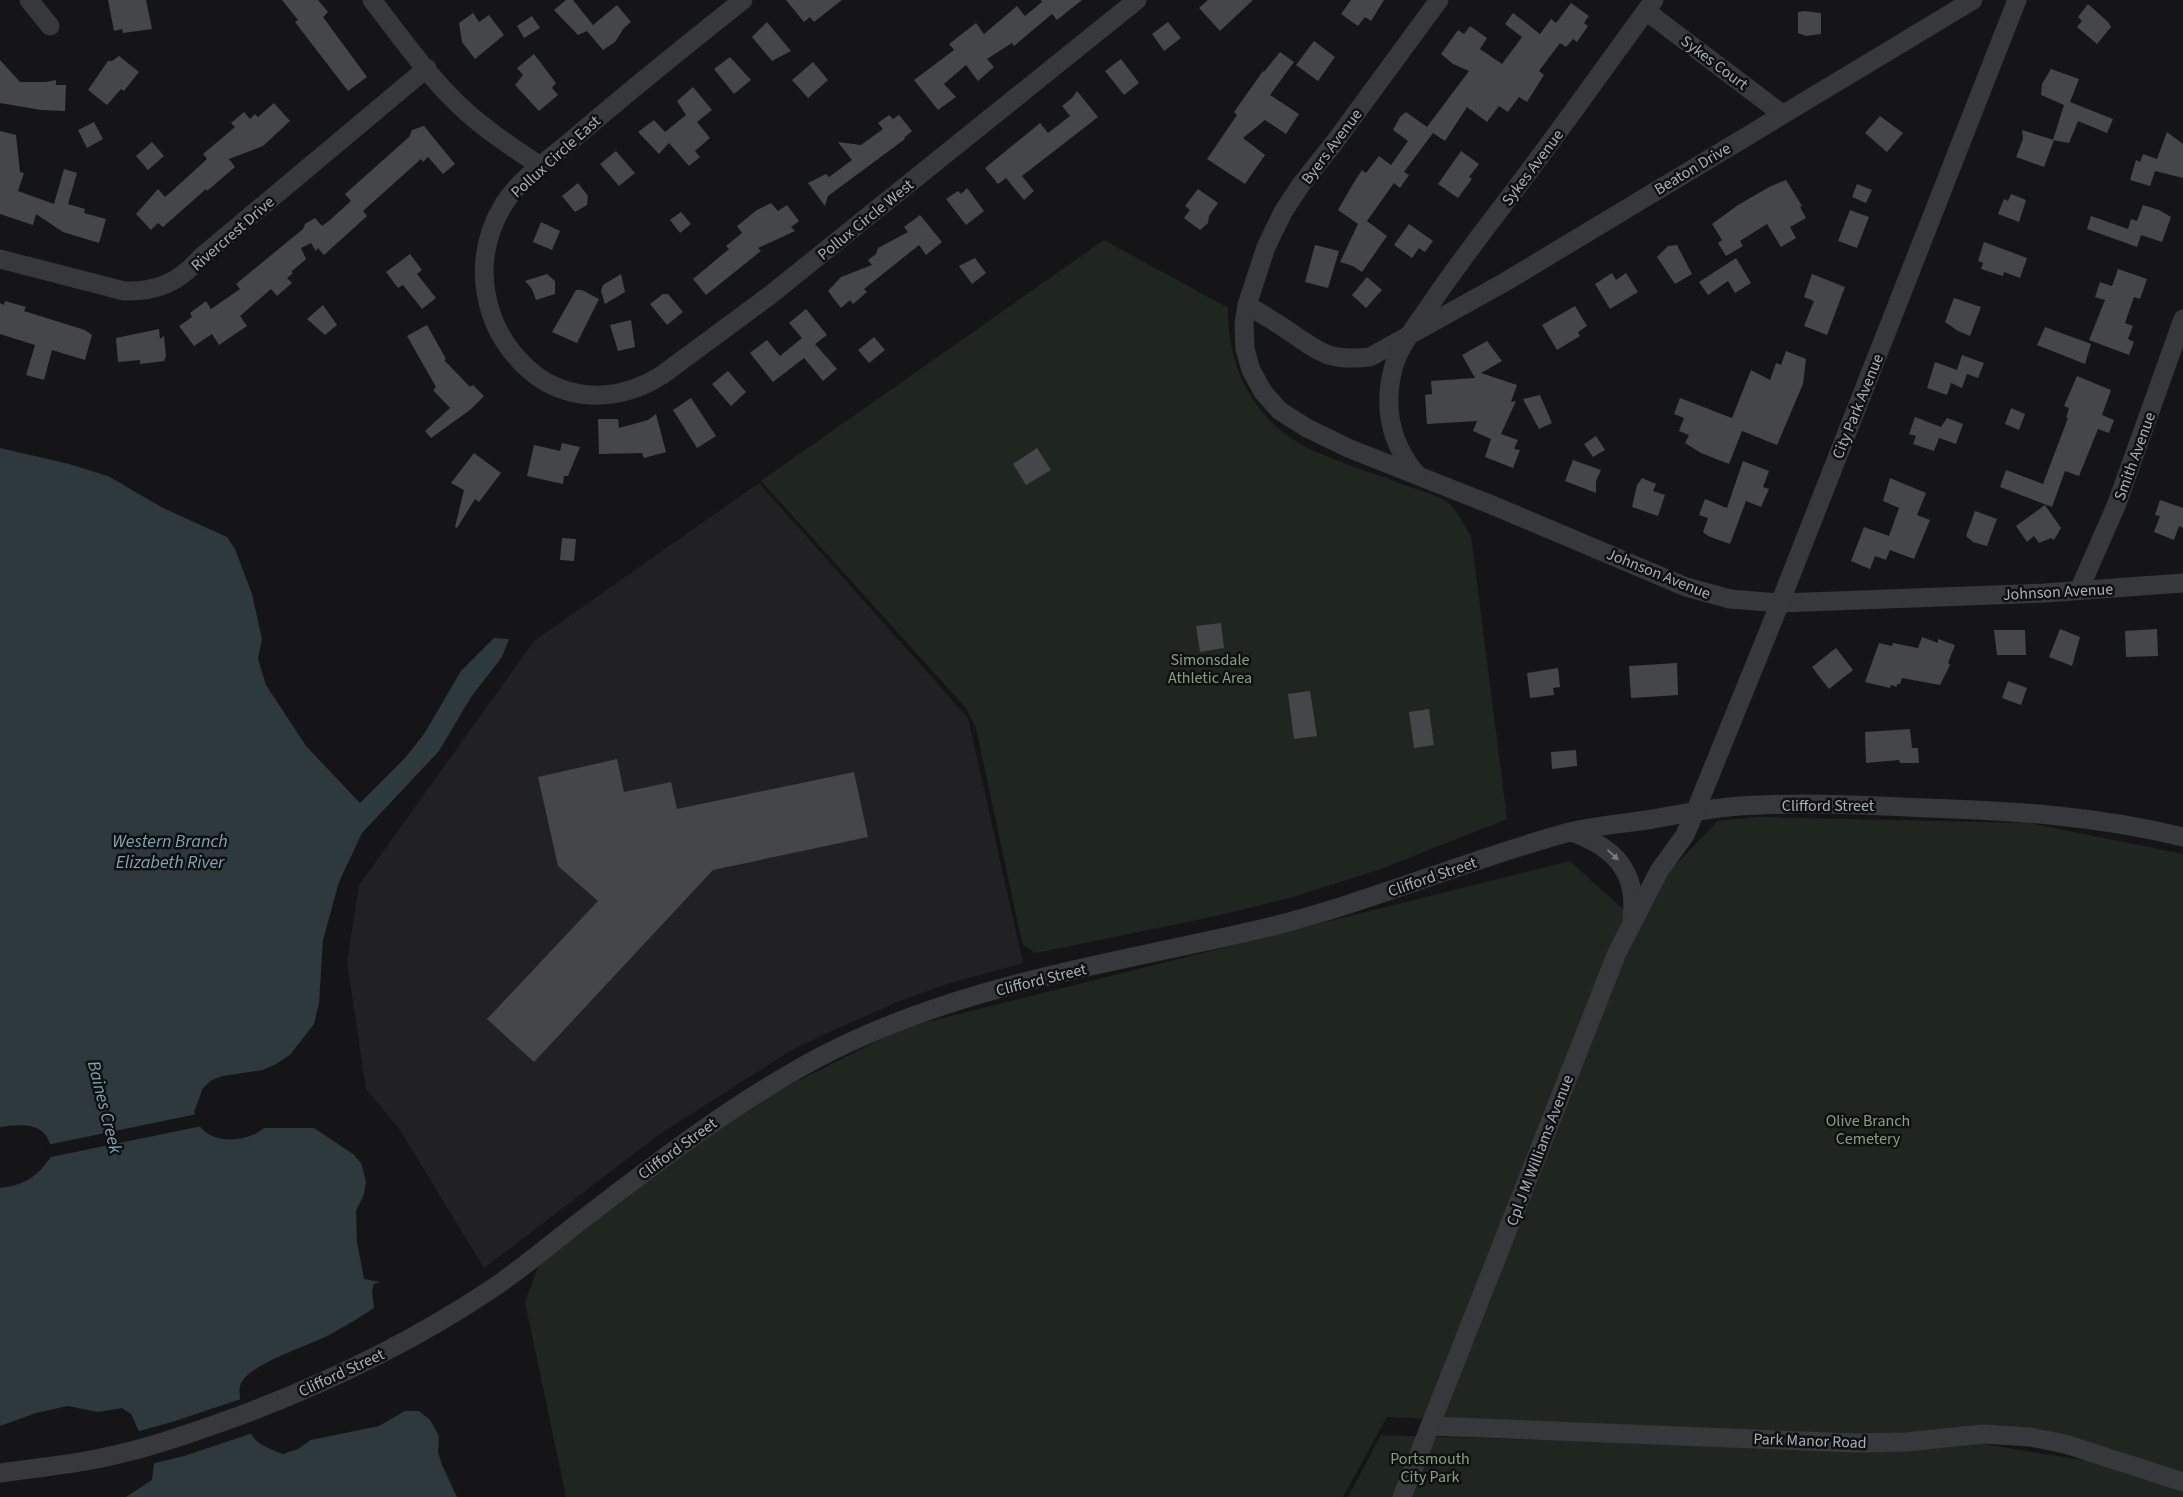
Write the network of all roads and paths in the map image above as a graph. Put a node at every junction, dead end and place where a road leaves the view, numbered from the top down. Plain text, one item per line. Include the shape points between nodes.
1 (29, 0) edge
2 (372, 0) edge
3 (742, 0) edge
4 (1137, 0) edge
5 (1439, 0) edge
6 (1973, 0) edge
7 (2017, 0) edge
8 (1650, 5) edge
9 (50, 26) dead end
10 (427, 68) junction
11 (1782, 114) junction
12 (540, 166) junction
13 (0, 259) edge
14 (1247, 304) junction
15 (2183, 319) edge
16 (1410, 335) junction
17 (574, 392) joint
18 (1417, 475) junction
19 (2183, 583) edge
20 (2079, 590) junction
21 (1780, 603) junction
22 (1695, 812) junction
23 (1571, 832) junction
24 (2183, 837) edge
25 (1631, 924) junction
26 (1430, 1426) junction
27 (0, 1473) edge
28 (2183, 1482) edge
29 (1402, 1497) edge

1 - 9 street
2 - 10 street
3 - 12 street, Pollux Circle East
4 - 17 street, Pollux Circle West via 769,296 662,375 624,393 603,396
5 - 14 street, Byers Avenue via 1300,186 1266,247
6 - 11 street, Beaton Drive
7 - 21 street, City Park Avenue
8 - 11 street, Sykes Court
8 - 16 street, Sykes Avenue via 1450,275
10 - 12 street via 482,126
10 - 13 street, Rivercrest Drive via 193,267 161,287 142,292 124,291
11 - 16 street, Beaton Drive via 1506,282
12 - 17 street, Pollux Circle East via 504,203 493,225 483,271 486,298 506,344 527,368 544,380
14 - 16 street, Beaton Drive via 1306,345 1333,357 1370,357
14 - 18 street, Johnson Avenue via 1245,341 1251,370 1263,392 1280,411 1348,448
15 - 20 street, Smith Avenue via 2116,506
16 - 18 street via 1393,368 1388,408 1398,448
18 - 21 street, Johnson Avenue via 1686,587 1730,599
19 - 20 street, Johnson Avenue
20 - 21 street, Johnson Avenue
21 - 22 street, City Park Avenue
22 - 23 street, Clifford Street
22 - 24 street, Clifford Street via 1734,806 1820,803 2025,812 2087,818
22 - 25 street, Cpl J M Williams Avenue via 1685,835 1659,871
23 -> 25 street via 1604,847 1626,870 1632,888
23 - 27 street, Clifford Street via 1453,868 1334,910 1255,931 1012,985 928,1009 812,1061 749,1097 715,1119 493,1288 376,1356 280,1400 203,1429 128,1452
25 - 26 street, Cpl J M Williams Avenue
26 - 28 street, Park Manor Road via 1856,1443 1906,1442 1983,1434 2030,1437 2065,1444
26 - 29 street, Cpl J M Williams Avenue

